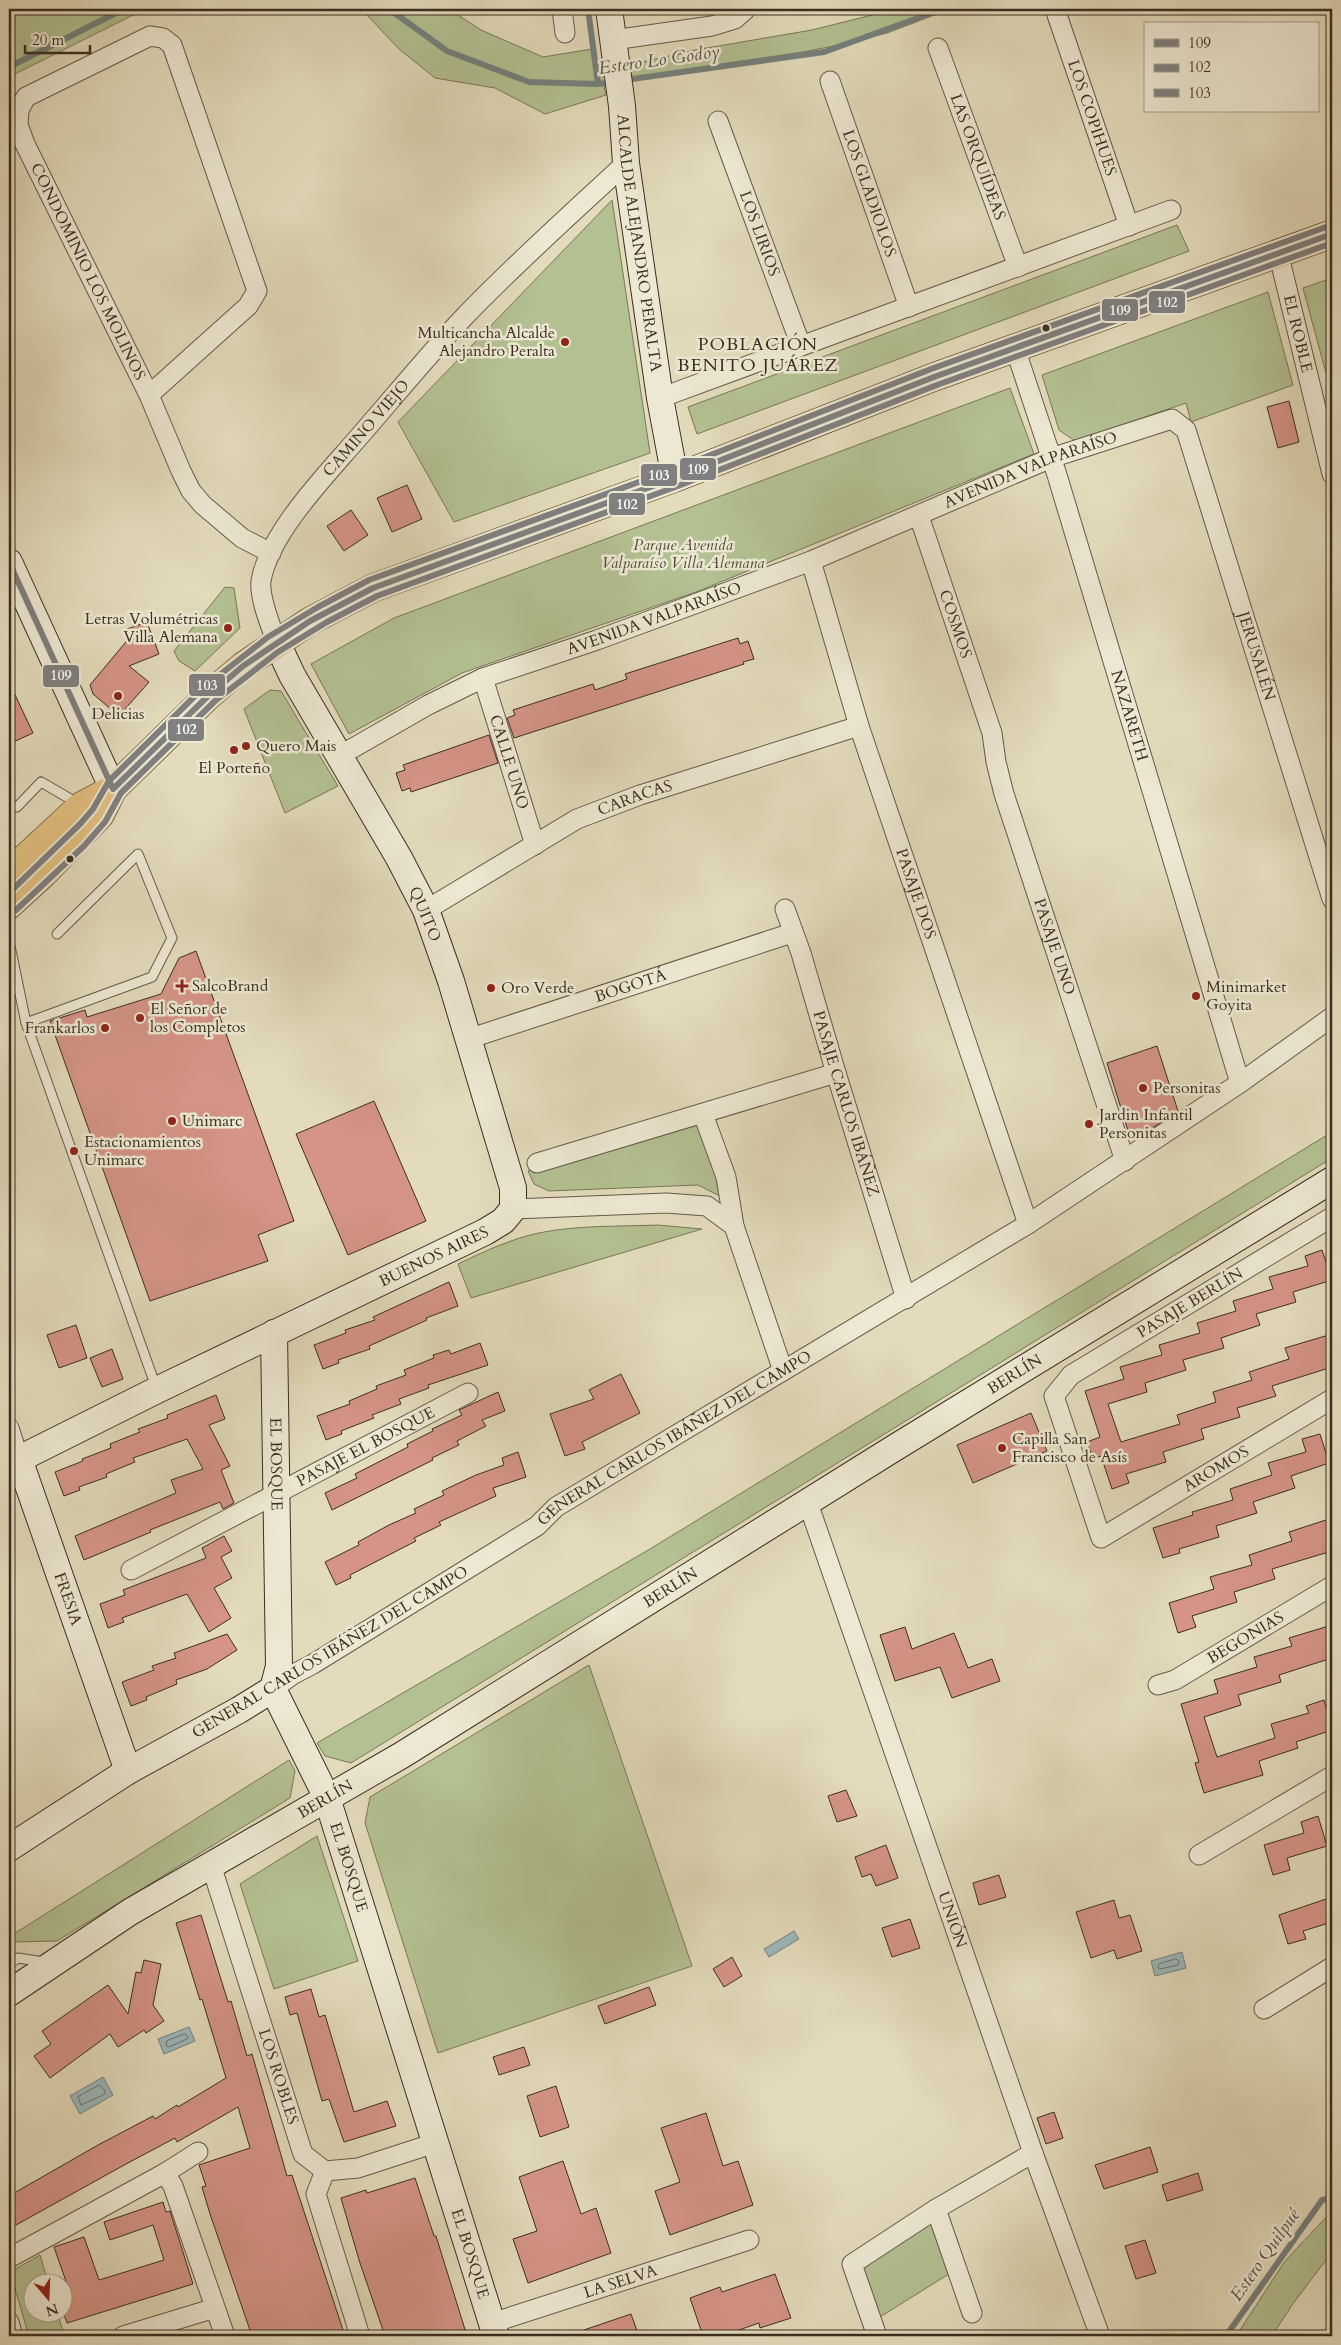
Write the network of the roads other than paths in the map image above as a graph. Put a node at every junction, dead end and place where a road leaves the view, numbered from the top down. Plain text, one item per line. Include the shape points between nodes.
1 (562, 9) edge
2 (609, 9) edge
3 (746, 9) edge
4 (1054, 9) edge
5 (565, 33) dead end
6 (938, 48) dead end
7 (615, 49) junction
8 (830, 81) dead end
9 (718, 121) dead end
10 (626, 163) junction
11 (1171, 210) dead end
12 (1129, 226) junction
13 (1332, 234) edge
14 (1278, 252) junction
15 (1018, 268) junction
16 (908, 307) junction
17 (801, 346) junction
18 (1015, 348) junction
19 (149, 395) junction
20 (660, 398) junction
21 (1172, 419) joint
22 (1051, 458) junction
23 (1332, 474) edge
24 (675, 478) junction
25 (919, 516) junction
26 (270, 553) junction
27 (811, 561) junction
28 (9, 562) edge
29 (16, 599) edge
30 (277, 643) junction
31 (483, 678) junction
32 (859, 726) junction
33 (992, 733) joint
34 (339, 756) junction
35 (113, 789) junction
36 (81, 806) junction
37 (17, 808) dead end
38 (535, 845) junction
39 (9, 873) edge
40 (1332, 899) edge
41 (9, 905) edge
42 (785, 909) dead end
43 (426, 910) junction
44 (792, 932) junction
45 (57, 934) dead end
46 (9, 941) edge
47 (1332, 1017) edge
48 (26, 1023) junction
49 (468, 1039) junction
50 (836, 1072) junction
51 (1240, 1083) junction
52 (703, 1114) junction
53 (1125, 1161) junction
54 (537, 1163) dead end
55 (1332, 1180) edge
56 (513, 1209) junction
57 (1332, 1217) edge
58 (1028, 1224) junction
59 (734, 1226) junction
60 (906, 1298) junction
61 (274, 1333) junction
62 (783, 1371) junction
63 (157, 1390) junction
64 (468, 1393) dead end
65 (1332, 1399) edge
66 (9, 1428) edge
67 (14, 1461) edge
68 (276, 1494) junction
69 (808, 1503) junction
70 (1101, 1538) joint
71 (131, 1570) dead end
72 (1332, 1586) edge
73 (1158, 1685) dead end
74 (274, 1689) junction
75 (128, 1771) junction
76 (1332, 1776) edge
77 (327, 1798) junction
78 (9, 1848) edge
79 (1199, 1855) dead end
80 (212, 1864) junction
81 (9, 1964) edge
82 (54, 1964) junction
83 (1332, 1967) edge
84 (9, 1994) edge
85 (1264, 2009) dead end
86 (434, 2142) junction
87 (198, 2152) dead end
88 (1033, 2153) junction
89 (325, 2171) junction
90 (166, 2173) junction
91 (936, 2209) junction
92 (748, 2240) dead end
93 (9, 2258) edge
94 (215, 2308) junction
95 (972, 2313) dead end
96 (9, 2322) edge
97 (494, 2330) edge
98 (13, 2336) edge
99 (123, 2336) edge
100 (225, 2336) edge
101 (360, 2336) edge
102 (877, 2336) edge
103 (1100, 2336) edge

1 - 5 street
2 - 7 main road, ALCALDE ALEJANDRO PERALTA
3 - 7 street via 735,18 712,26
4 - 12 street, LOS COPIHUES
6 - 15 street, LAS ORQUÍDEAS
7 - 10 main road, ALCALDE ALEJANDRO PERALTA
8 - 16 street, LOS GLADIOLOS
9 - 17 street, LOS LIRIOS
10 - 20 main road, ALCALDE ALEJANDRO PERALTA
10 - 26 street, CAMINO VIEJO via 464,317 333,467 286,526
11 - 12 street
12 - 15 street
13 - 14 main road
14 - 18 main road
14 - 23 street, EL ROBLE
15 - 16 street
16 - 17 street
17 - 20 street
18 - 22 street, NAZARETH
18 - 24 main road
19 - 19 street, CONDOMINIO LOS MOLINOS via 248,306 258,291 172,45 163,38 150,36 26,97 19,110 18,125 69,236
19 - 26 street, CONDOMINIO LOS MOLINOS via 191,490 203,505 242,538
20 - 24 main road, ALCALDE ALEJANDRO PERALTA
21 - 22 street, AVENIDA VALPARAÍSO
21 - 40 street, JERUSALÉN via 1186,430
22 - 25 street, AVENIDA VALPARAÍSO
22 - 51 street, NAZARETH
24 - 30 main road via 373,588 310,621
25 - 27 street, AVENIDA VALPARAÍSO
25 - 33 street, COSMOS
26 - 30 street, CAMINO VIEJO via 261,582 267,615
27 - 31 street, AVENIDA VALPARAÍSO via 597,640
27 - 32 street, PASAJE DOS
28 - 29 main road
29 - 35 main road
30 - 34 main road, QUITO
30 - 35 main road via 219,686
31 - 34 street, AVENIDA VALPARAÍSO via 428,704
31 - 38 street, CALLE UNO
32 - 38 street, CARACAS via 640,795 577,819
32 - 58 street, PASAJE DOS
33 - 53 street, PASAJE UNO via 1004,794
34 - 43 main road, QUITO via 400,858
35 - 36 main road
35 - 41 main road via 100,815
36 - 37 lane via 41,782
36 - 39 main road
38 - 43 street, CARACAS
42 - 44 street, PASAJE CARLOS IBÁÑEZ
43 - 49 main road, QUITO
44 - 49 street, BOGOTÁ
44 - 50 street, PASAJE CARLOS IBÁÑEZ
45 - 48 lane via 138,854 172,938 152,977
46 - 48 lane
47 - 51 street, GENERAL CARLOS IBÁÑEZ DEL CAMPO
48 - 63 lane
49 - 56 main road, QUITO via 513,1188
50 - 52 street
50 - 60 street, PASAJE CARLOS IBÁÑEZ
51 - 53 street, GENERAL CARLOS IBÁÑEZ DEL CAMPO
52 - 54 street
52 - 59 street via 726,1177
53 - 58 street, GENERAL CARLOS IBÁÑEZ DEL CAMPO
55 - 69 main road, BERLÍN
56 - 59 street via 666,1203 707,1206
56 - 61 main road, BUENOS AIRES via 503,1221 485,1232
57 - 70 street, PASAJE BERLÍN via 1071,1375 1054,1396
58 - 60 street, GENERAL CARLOS IBÁÑEZ DEL CAMPO
59 - 62 street
60 - 62 street, GENERAL CARLOS IBÁÑEZ DEL CAMPO
61 - 63 main road, BUENOS AIRES
61 - 68 main road, EL BOSQUE
62 - 74 street, GENERAL CARLOS IBÁÑEZ DEL CAMPO via 556,1507 537,1526
63 - 67 main road, BUENOS AIRES
64 - 68 street, PASAJE EL BOSQUE
65 - 70 street, AROMOS
66 - 67 street, FRESIA
67 - 75 main road, FRESIA
68 - 71 street, PASAJE EL BOSQUE
68 - 74 main road, EL BOSQUE via 279,1666
69 - 77 main road, BERLÍN via 402,1755
69 - 88 street, UNIÓN
72 - 73 street, BEGONIAS via 1175,1680
74 - 75 main road, GENERAL CARLOS IBÁÑEZ DEL CAMPO
74 - 77 main road, EL BOSQUE
75 - 78 main road, GENERAL CARLOS IBÁÑEZ DEL CAMPO
76 - 79 street
77 - 80 main road, BERLÍN
77 - 86 main road, EL BOSQUE
80 - 82 main road, BERLÍN via 130,1912
80 - 89 street, LOS ROBLES via 304,2154
81 - 82 lane via 18,1958
82 - 84 main road, BERLÍN
83 - 85 street
86 - 89 street via 358,2168
86 - 97 main road, EL BOSQUE
87 - 90 street
88 - 91 street
88 - 103 street, UNIÓN
89 - 101 street via 316,2194
90 - 93 street
90 - 94 street
91 - 95 street
91 - 102 street via 852,2264
92 - 97 street, LA SELVA
94 - 99 street
94 - 100 street
96 - 98 street

